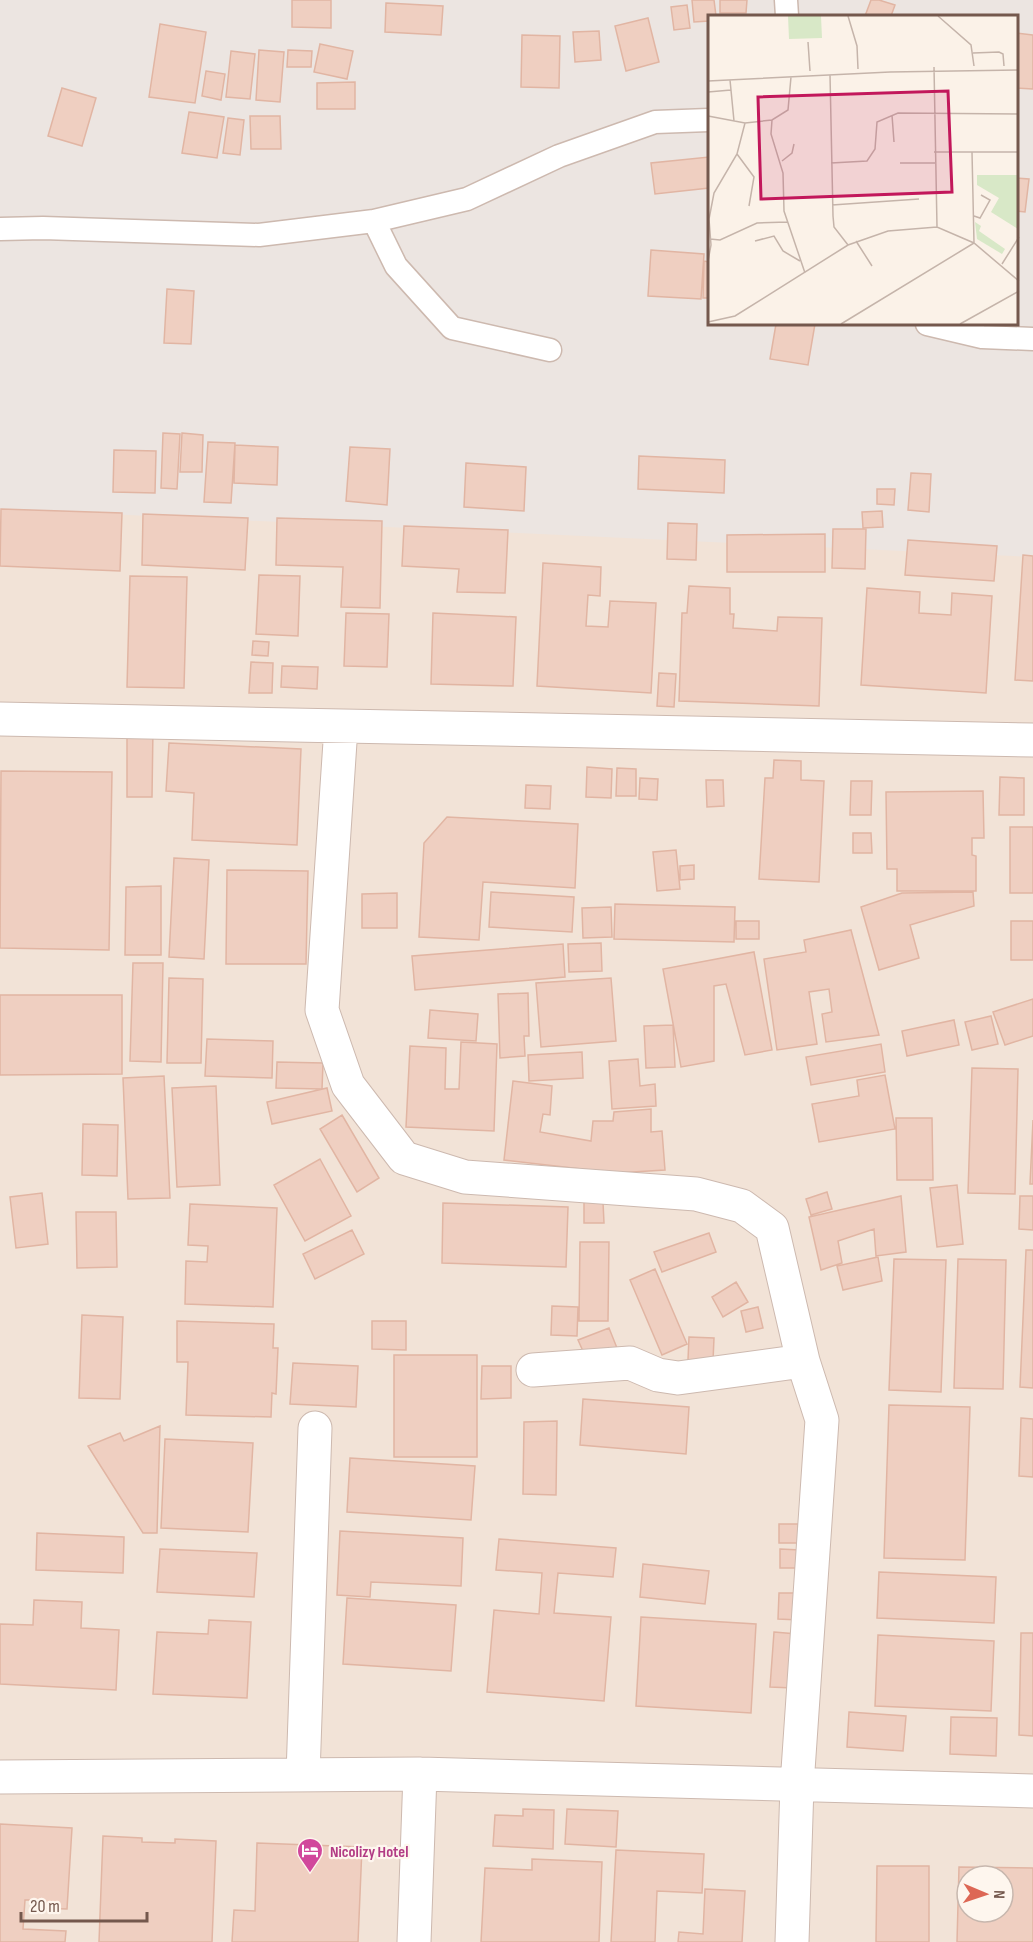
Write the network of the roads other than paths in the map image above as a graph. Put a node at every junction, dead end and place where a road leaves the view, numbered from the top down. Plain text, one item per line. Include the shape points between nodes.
1 (786, 0) edge
2 (787, 15) edge
3 (708, 120) edge
4 (374, 220) junction
5 (0, 229) edge
6 (935, 326) edge
7 (1033, 339) edge
8 (550, 350) dead end
9 (0, 719) edge
10 (341, 726) junction
11 (1033, 740) edge
12 (803, 1361) junction
13 (533, 1370) dead end
14 (315, 1428) dead end
15 (420, 1774) junction
16 (303, 1775) junction
17 (0, 1777) edge
18 (797, 1785) junction
19 (1033, 1791) edge
20 (414, 1942) edge
21 (792, 1942) edge

1 - 2 lane
3 - 4 lane via 655,122 559,156 467,199
4 - 5 lane via 259,235
4 - 8 lane via 396,266 452,328
6 - 7 lane via 982,338
9 - 10 street
10 - 11 street
10 - 12 street via 322,1010 348,1085 404,1158 445,1171 465,1177 696,1194 742,1206 772,1228
12 - 13 street via 678,1377 658,1375 630,1363
12 - 18 street via 822,1420
14 - 16 street
15 - 16 street
15 - 18 street
15 - 20 street
16 - 17 street
18 - 19 street
18 - 21 street

